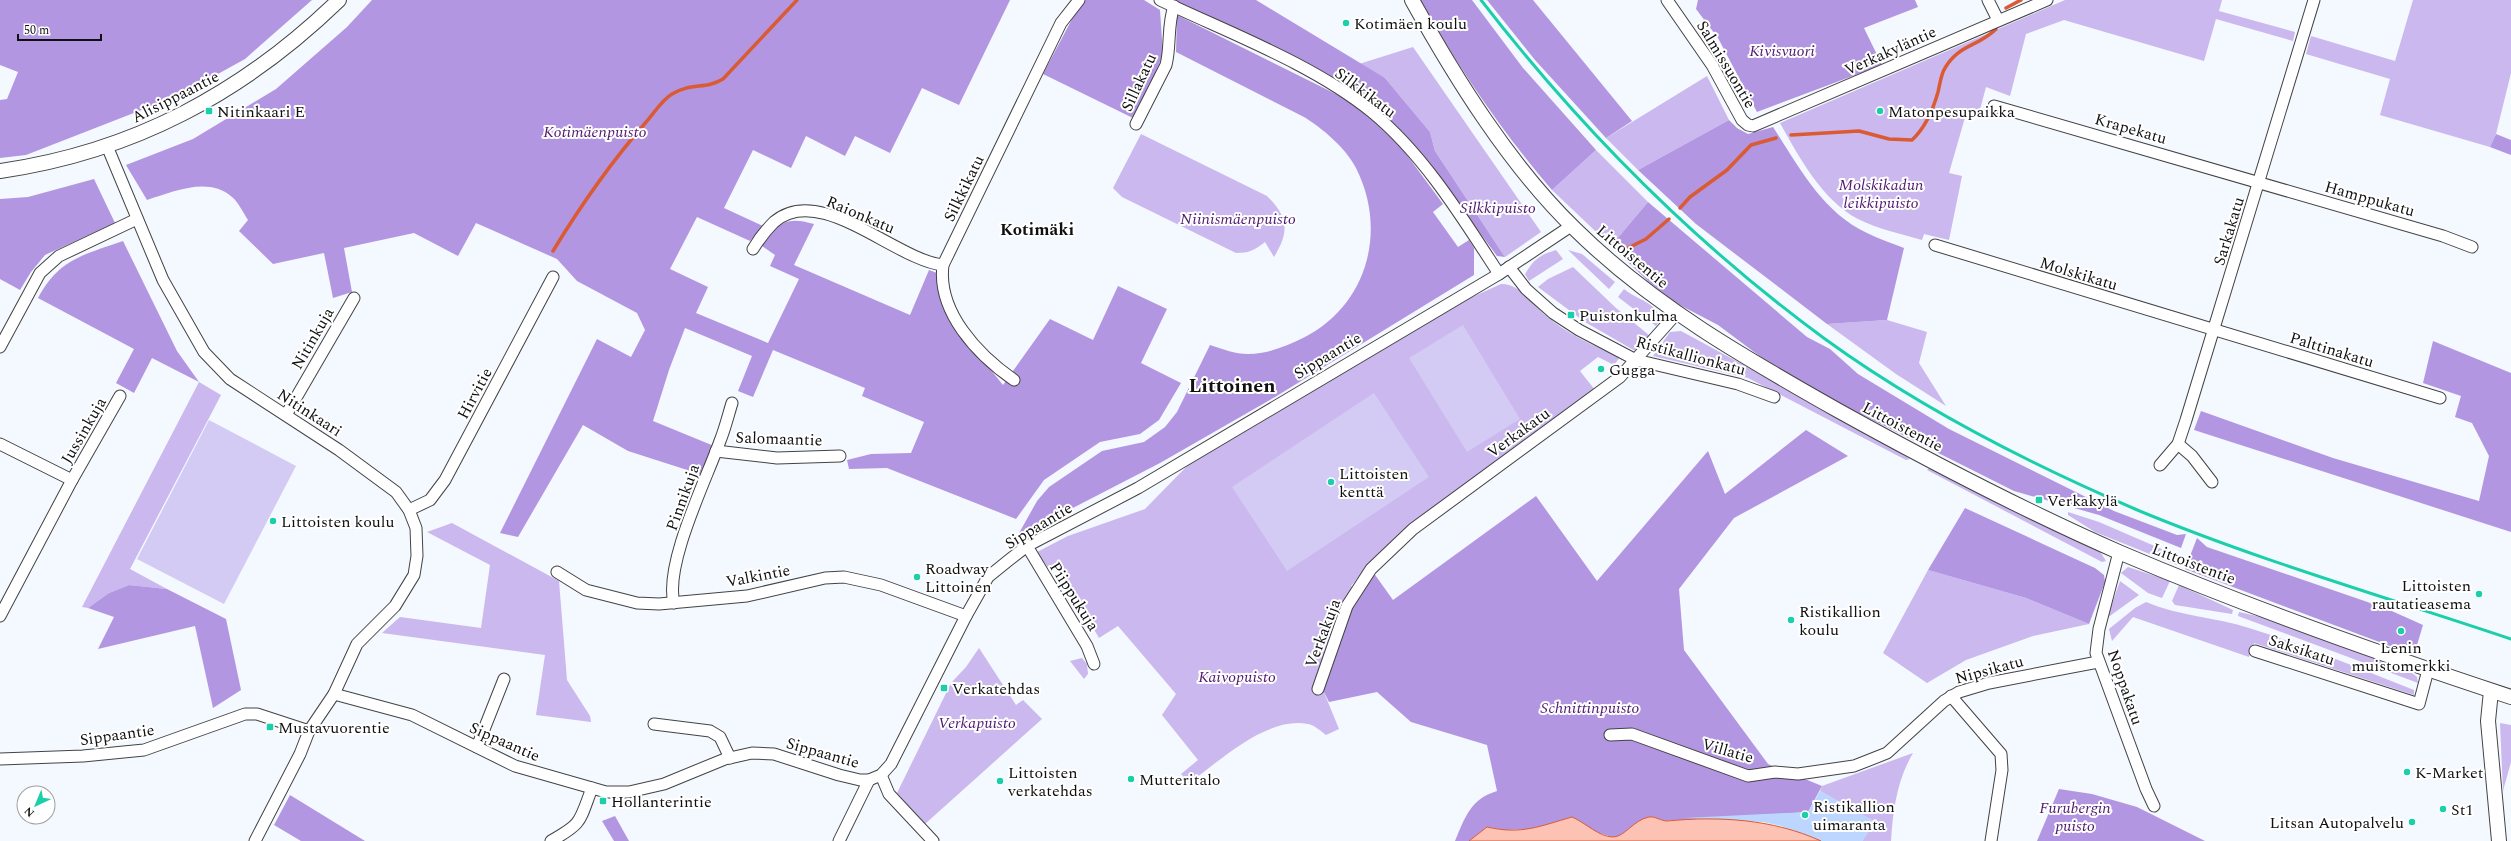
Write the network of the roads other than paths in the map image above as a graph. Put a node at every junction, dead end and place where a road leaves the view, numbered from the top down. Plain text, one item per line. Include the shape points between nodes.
1 (339, 0) edge
2 (1079, 0) edge
3 (1160, 0) edge
4 (1412, 0) edge
5 (1667, 0) edge
6 (1988, 0) edge
7 (2047, 0) edge
8 (2314, 0) edge
9 (1174, 6) junction
10 (1998, 20) junction
11 (1994, 106) dead end
12 (1136, 124) dead end
13 (1745, 124) joint
14 (107, 146) junction
15 (0, 171) edge
16 (2259, 182) junction
17 (137, 219) junction
18 (1571, 226) junction
19 (1935, 245) dead end
20 (2472, 247) dead end
21 (753, 249) dead end
22 (943, 265) junction
23 (1509, 267) junction
24 (1499, 274) junction
25 (553, 277) dead end
26 (354, 298) dead end
27 (1677, 313) junction
28 (2214, 330) junction
29 (0, 348) edge
30 (1636, 360) junction
31 (1014, 380) dead end
32 (120, 396) dead end
33 (1774, 397) dead end
34 (2440, 398) dead end
35 (732, 403) dead end
36 (286, 416) junction
37 (0, 444) edge
38 (2178, 444) junction
39 (716, 451) junction
40 (840, 456) dead end
41 (2160, 465) dead end
42 (72, 480) junction
43 (2212, 482) dead end
44 (409, 510) junction
45 (1027, 546) junction
46 (2119, 552) junction
47 (1371, 569) joint
48 (557, 572) dead end
49 (674, 603) junction
50 (0, 616) edge
51 (966, 616) junction
52 (2256, 651) dead end
53 (2098, 662) junction
54 (1094, 664) dead end
55 (2428, 670) junction
56 (504, 679) dead end
57 (1318, 689) dead end
58 (2491, 691) junction
59 (334, 694) junction
60 (1951, 696) junction
61 (2511, 697) edge
62 (654, 724) dead end
63 (309, 731) junction
64 (1610, 735) dead end
65 (476, 747) junction
66 (730, 758) junction
67 (0, 759) edge
68 (1839, 767) joint
69 (881, 775) junction
70 (869, 780) junction
71 (592, 788) junction
72 (2154, 806) dead end
73 (255, 841) edge
74 (551, 841) edge
75 (839, 841) edge
76 (934, 841) edge
77 (1991, 841) edge
78 (2499, 841) edge

1 - 14 street, Alisippaantie via 286,48 234,86 171,121
2 - 22 street, Silkkikatu via 1061,23
3 - 9 street, Silkkikatu
4 - 18 street, Littoistentie via 1468,96 1514,158
5 - 13 street, Salmissuontie via 1698,43
6 - 10 street
7 - 10 street, Verkakyläntie
8 - 16 street, Sarkakatu
9 - 12 street, Sillakatu via 1168,27 1166,65
9 - 24 street, Silkkikatu via 1311,72 1354,98 1373,113 1432,177
10 - 13 street, Verkakyläntie via 1761,124
11 - 16 street, Krapekatu
14 - 15 street, Alisippaantie via 50,162
14 - 17 street, Nitinkaari
16 - 20 street, Hamppukatu via 2443,236
16 - 28 street, Sarkakatu
17 - 29 street via 59,256 40,273
17 - 36 street, Nitinkaari via 163,280 204,352 230,379
18 - 23 street, Sippaantie
18 - 27 street, Littoistentie via 1631,280
19 - 28 street, Molskikatu
21 - 22 street, Raionkatu via 775,221 793,213 815,212 850,223 919,259
22 - 31 street, Silkkikatu via 942,283 952,315 996,366
23 - 24 street, Sippaantie
23 - 30 street, Ristikallionkatu via 1526,288 1553,313
24 - 45 street, Sippaantie via 1138,488
25 - 44 street, Hirvitie via 446,480 430,500
26 - 36 street, Nitinkuja
27 - 30 street, Verkakatu
27 - 46 street, Littoistentie via 1754,363 1920,456
28 - 34 street, Palttinakatu
28 - 38 street, Sarkakatu
30 - 33 street, Ristikallionkatu via 1738,384
30 - 47 street, Verkakatu via 1620,377 1413,529
32 - 42 street, Jussinkuja
35 - 39 street, Pinnikuja
36 - 44 street, Nitinkaari via 376,476 396,492
37 - 42 street
38 - 41 street, Sarkakatu
38 - 43 street via 2192,456
39 - 40 street, Salomaantie via 777,458
39 - 49 street, Pinnikuja via 687,526 675,570 672,588
42 - 50 street, Jussinkuja
44 - 59 street, Nitinkaari via 416,528 417,556 414,575 395,606 358,644
45 - 51 street, Sippaantie via 988,578
45 - 54 street, Piippukuja via 1087,646
46 - 53 street, Noppakatu via 2097,636
46 - 55 street, Littoistentie
47 - 57 street, Verkakuja via 1347,606
48 - 49 street, Valkintie via 586,590 637,603
49 - 51 street, Valkintie via 747,596 826,578 844,577 881,585
51 - 69 street, Sippaantie via 890,764
52 - 55 street, Saksikatu via 2420,704
53 - 60 street, Nipsikatu via 1978,685
53 - 72 street, Noppakatu
55 - 58 street, Littoistentie
56 - 65 street
58 - 61 street, Littoistentie
58 - 78 street via 2488,721
59 - 63 street
59 - 65 street, Sippaantie via 412,715
60 - 68 street, Nipsikatu via 1887,753 1854,766
60 - 77 street via 2001,754 2002,770
62 - 66 street via 710,731 720,737
63 - 67 street, Sippaantie via 264,715 245,714 144,750 83,756
63 - 73 street via 295,765
64 - 68 street, Villatie via 1632,734 1748,776 1775,772 1798,774
65 - 71 street, Sippaantie via 515,766
66 - 70 street, Sippaantie via 752,753 774,754 839,775
66 - 71 street, Sippaantie via 646,789 618,794
69 - 70 street, Sippaantie
69 - 76 street via 889,794
70 - 75 street
71 - 74 street via 579,823

